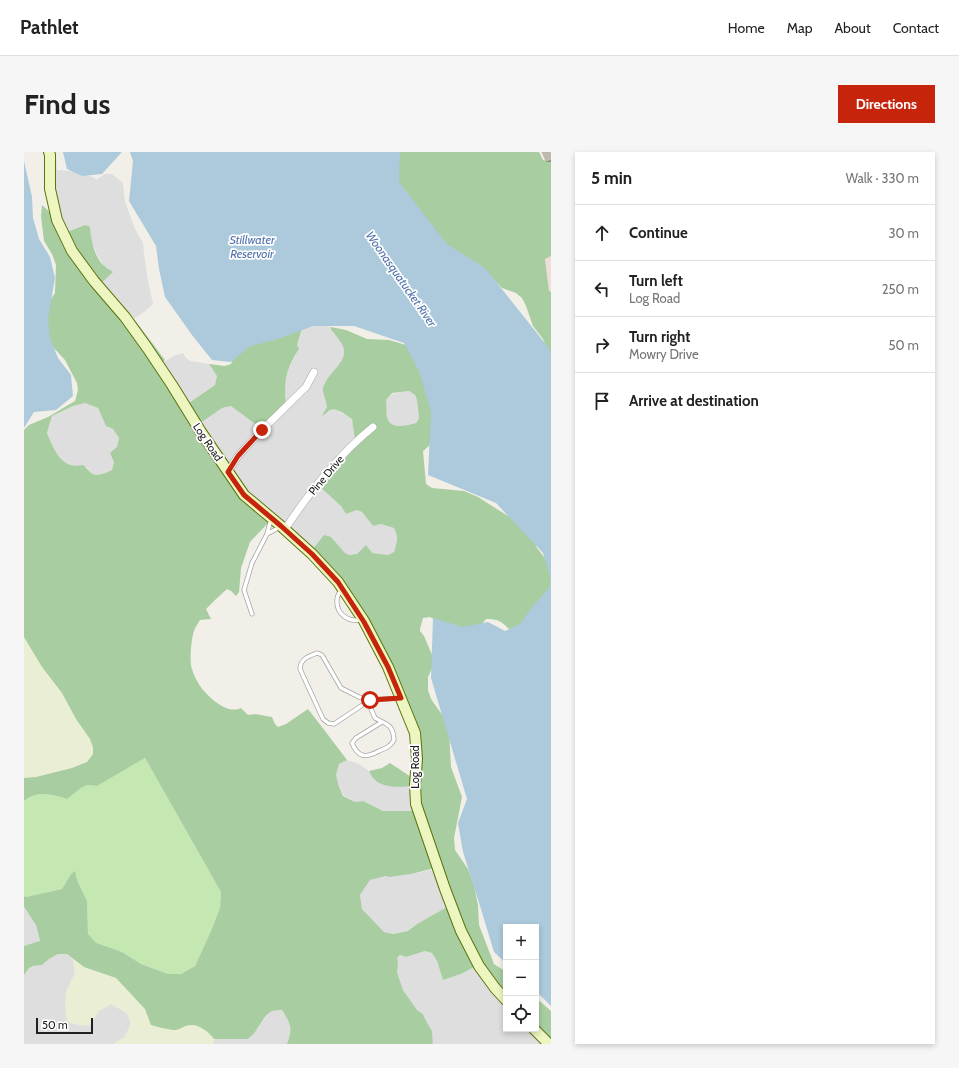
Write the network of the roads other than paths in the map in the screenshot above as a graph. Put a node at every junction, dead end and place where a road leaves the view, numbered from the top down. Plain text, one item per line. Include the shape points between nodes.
1 (49, 152) edge
2 (314, 372) dead end
3 (373, 427) dead end
4 (228, 472) junction
5 (272, 518) junction
6 (283, 528) junction
7 (267, 534) junction
8 (342, 588) junction
9 (252, 614) dead end
10 (363, 620) junction
11 (401, 698) junction
12 (370, 700) junction
13 (382, 722) junction
14 (503, 996) edge
15 (537, 1032) edge
16 (548, 1044) edge

1 - 4 street, Log Road via 50,189 58,220 72,251 148,349
2 - 4 street via 306,387 238,456
3 - 6 street, Pine Drive via 330,468
4 - 5 street, Log Road via 244,495
5 - 6 street, Log Road
5 - 7 lane
6 - 7 lane
6 - 8 street, Log Road via 312,554
7 - 9 lane via 252,564 244,590
8 - 10 street, Log Road
8 - 10 lane via 337,598 342,615 355,621
10 - 11 street, Log Road
11 - 12 lane
11 - 14 street, Log Road via 415,733 416,804 432,853 461,931 479,966
12 - 12 lane via 341,688 322,655 310,655 300,665 323,719 328,723 334,724
12 - 13 lane via 375,718
13 - 13 lane via 387,723 392,730 394,740 391,746 370,756 355,750 352,743 356,738
15 - 16 street

